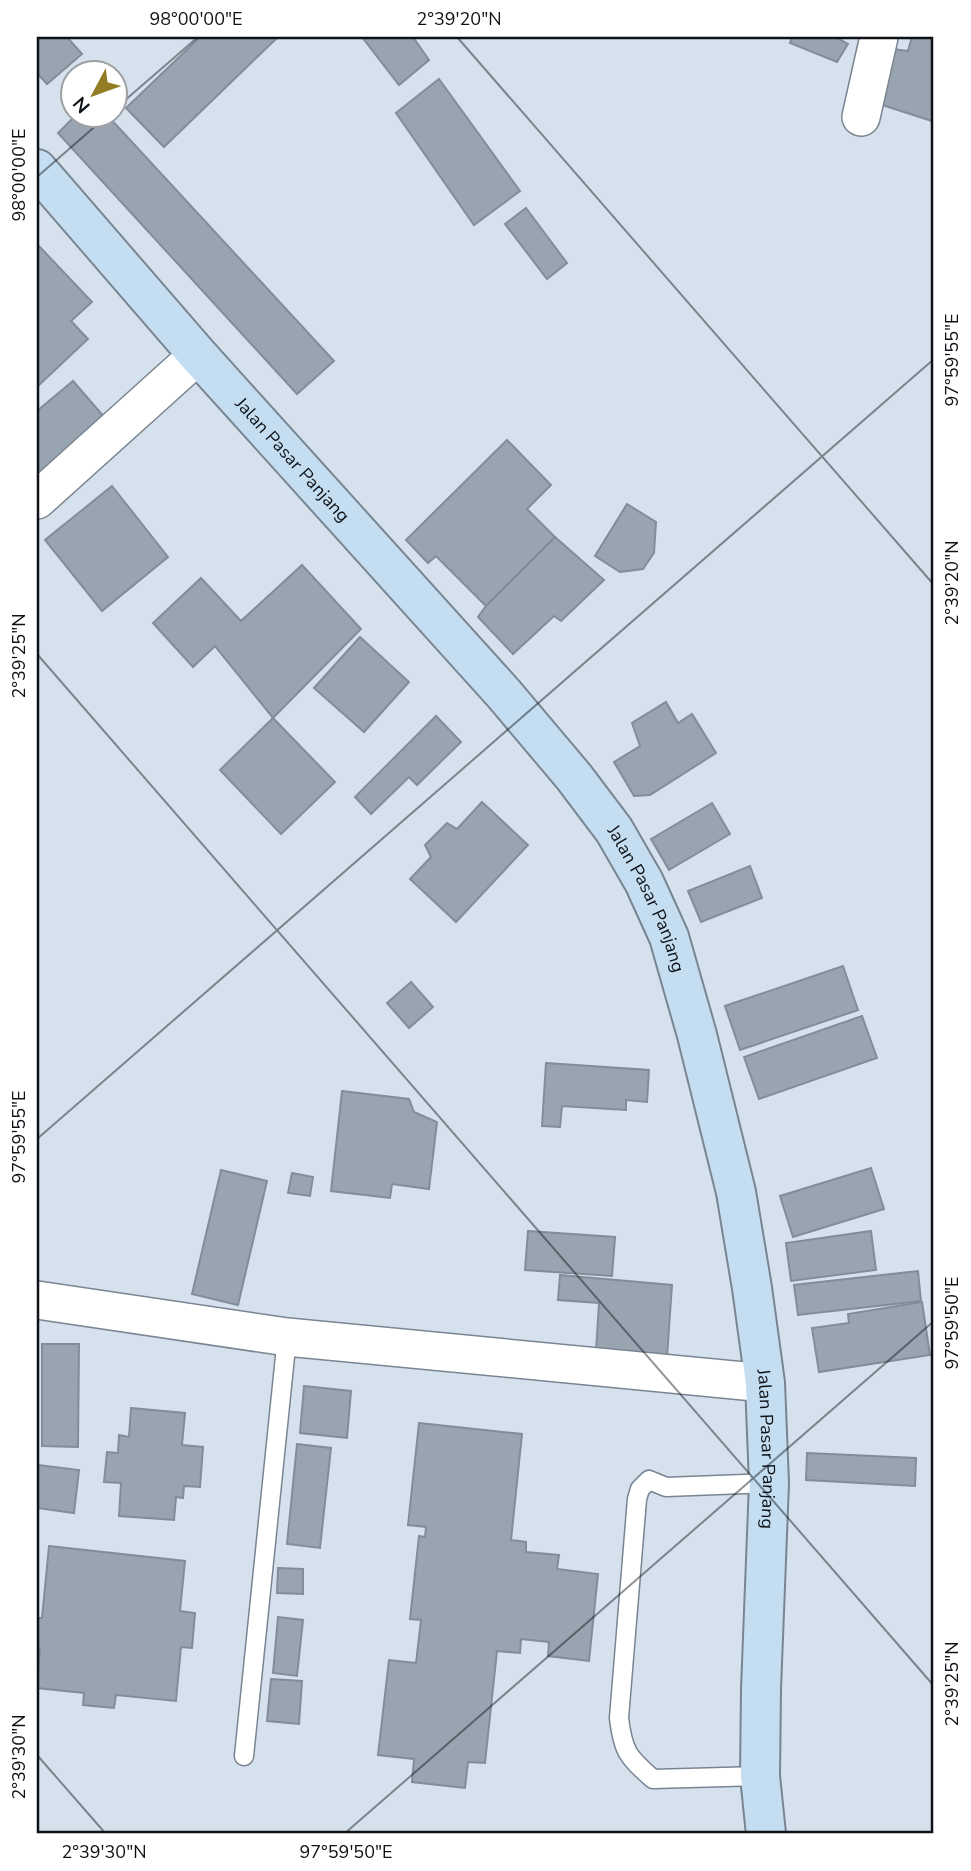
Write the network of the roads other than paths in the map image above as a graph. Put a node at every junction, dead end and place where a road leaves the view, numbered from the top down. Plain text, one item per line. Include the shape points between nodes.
1 (879, 37) edge
2 (861, 117) dead end
3 (37, 169) edge
4 (198, 355) junction
5 (37, 500) edge
6 (37, 1300) edge
7 (287, 1338) junction
8 (765, 1383) junction
9 (769, 1483) junction
10 (244, 1756) dead end
11 (760, 1776) junction
12 (766, 1834) edge

1 - 2 street
3 - 4 main road, Jalan Pasar Panjang
4 - 5 street
4 - 8 main road, Jalan Pasar Panjang via 505,694 606,820 644,882 669,937 736,1192
6 - 7 street
7 - 8 street
7 - 10 lane
8 - 9 main road, Jalan Pasar Panjang
9 - 11 main road, Jalan Pasar Panjang
9 - 11 lane via 666,1488 649,1480 640,1489 619,1718 622,1742 632,1761 653,1779
11 - 12 main road, Jalan Pasar Panjang

